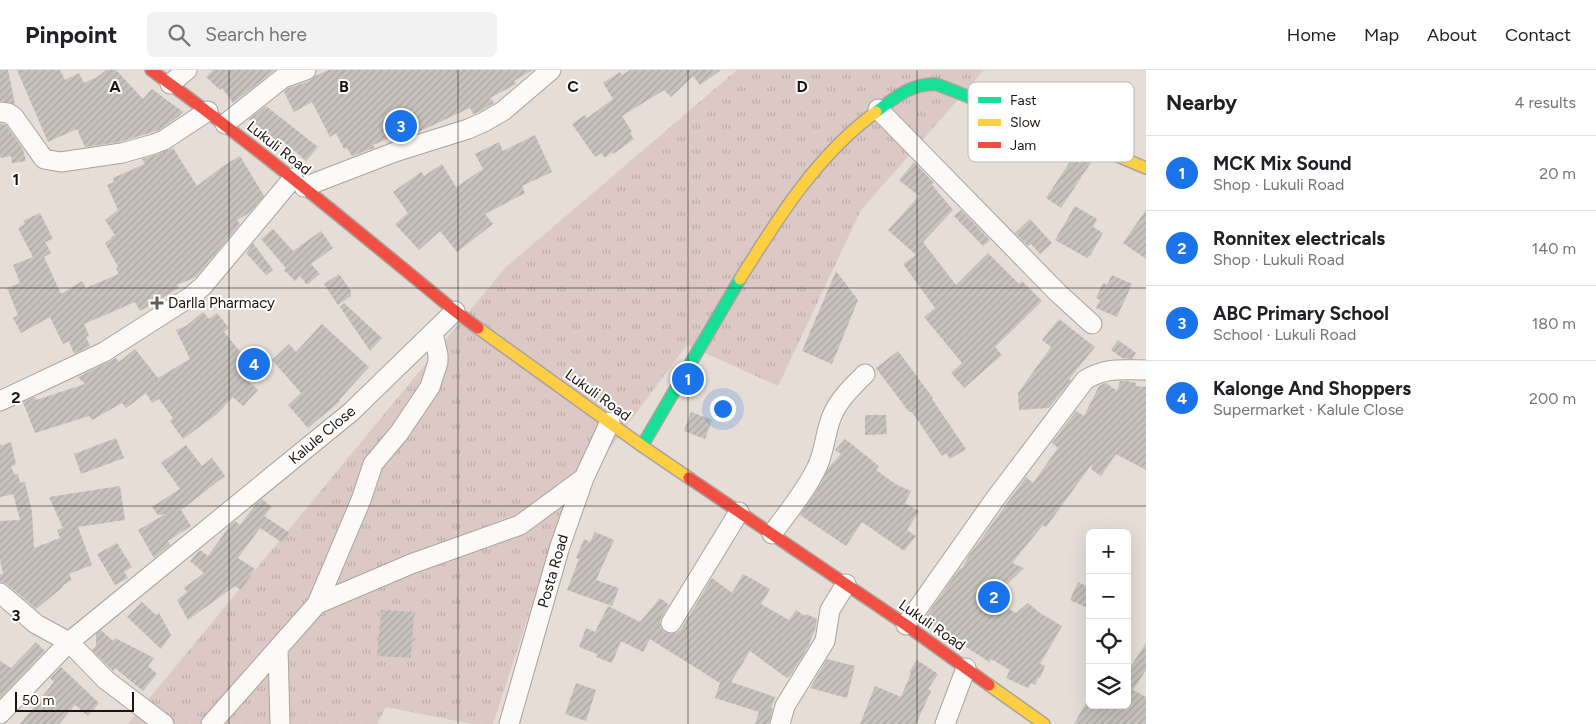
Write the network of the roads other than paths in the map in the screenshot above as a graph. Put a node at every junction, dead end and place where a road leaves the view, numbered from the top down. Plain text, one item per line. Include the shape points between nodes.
1 (151, 70) edge
2 (187, 70) edge
3 (306, 70) edge
4 (552, 70) edge
5 (170, 84) junction
6 (968, 96) edge
7 (878, 109) junction
8 (208, 111) junction
9 (0, 112) edge
10 (225, 124) junction
11 (1132, 162) edge
12 (1146, 168) edge
13 (299, 183) junction
14 (455, 311) junction
15 (1092, 324) dead end
16 (432, 333) junction
17 (1146, 370) edge
18 (865, 374) dead end
19 (0, 401) edge
20 (610, 422) junction
21 (642, 446) junction
22 (584, 478) junction
23 (739, 512) junction
24 (772, 534) junction
25 (846, 584) junction
26 (0, 593) edge
27 (317, 604) junction
28 (671, 623) dead end
29 (906, 626) junction
30 (69, 642) junction
31 (278, 648) junction
32 (966, 668) junction
33 (0, 714) edge
34 (164, 724) edge
35 (211, 724) edge
36 (280, 724) edge
37 (510, 724) edge
38 (780, 724) edge
39 (946, 724) edge
40 (1044, 724) edge

1 - 5 street, Lukuli Road
2 - 5 street
3 - 10 street via 282,78
4 - 13 street via 484,122
5 - 8 street, Lukuli Road
6 - 7 street via 936,84 914,86
7 - 15 street
7 - 21 street via 818,165 778,218
8 - 9 street via 154,144 122,153 61,162 44,159 14,117
8 - 10 street, Lukuli Road
10 - 13 street, Lukuli Road
11 - 12 street
13 - 14 street, Lukuli Road
13 - 19 street via 190,298 104,352
14 - 16 street, Kalule Close
14 - 20 street, Lukuli Road
16 - 27 street via 438,362 430,387 399,433 372,464 361,500
16 - 30 street, Kalule Close via 351,412
17 - 29 street via 1109,370 1085,380 995,499
18 - 24 street via 832,414 817,468
20 - 21 street, Lukuli Road
20 - 22 street, Posta Road
21 - 23 street, Lukuli Road
22 - 27 street via 520,525 411,564
22 - 37 street, Posta Road via 560,546
23 - 24 street, Lukuli Road
23 - 28 street
24 - 25 street, Lukuli Road
25 - 29 street, Lukuli Road
25 - 38 street via 830,610 824,641 785,706
26 - 30 street via 36,624
27 - 31 street
29 - 32 street, Lukuli Road
30 - 33 street, Kalule Close
30 - 34 street via 106,680
31 - 35 street
31 - 36 street
32 - 39 street
32 - 40 street, Lukuli Road

